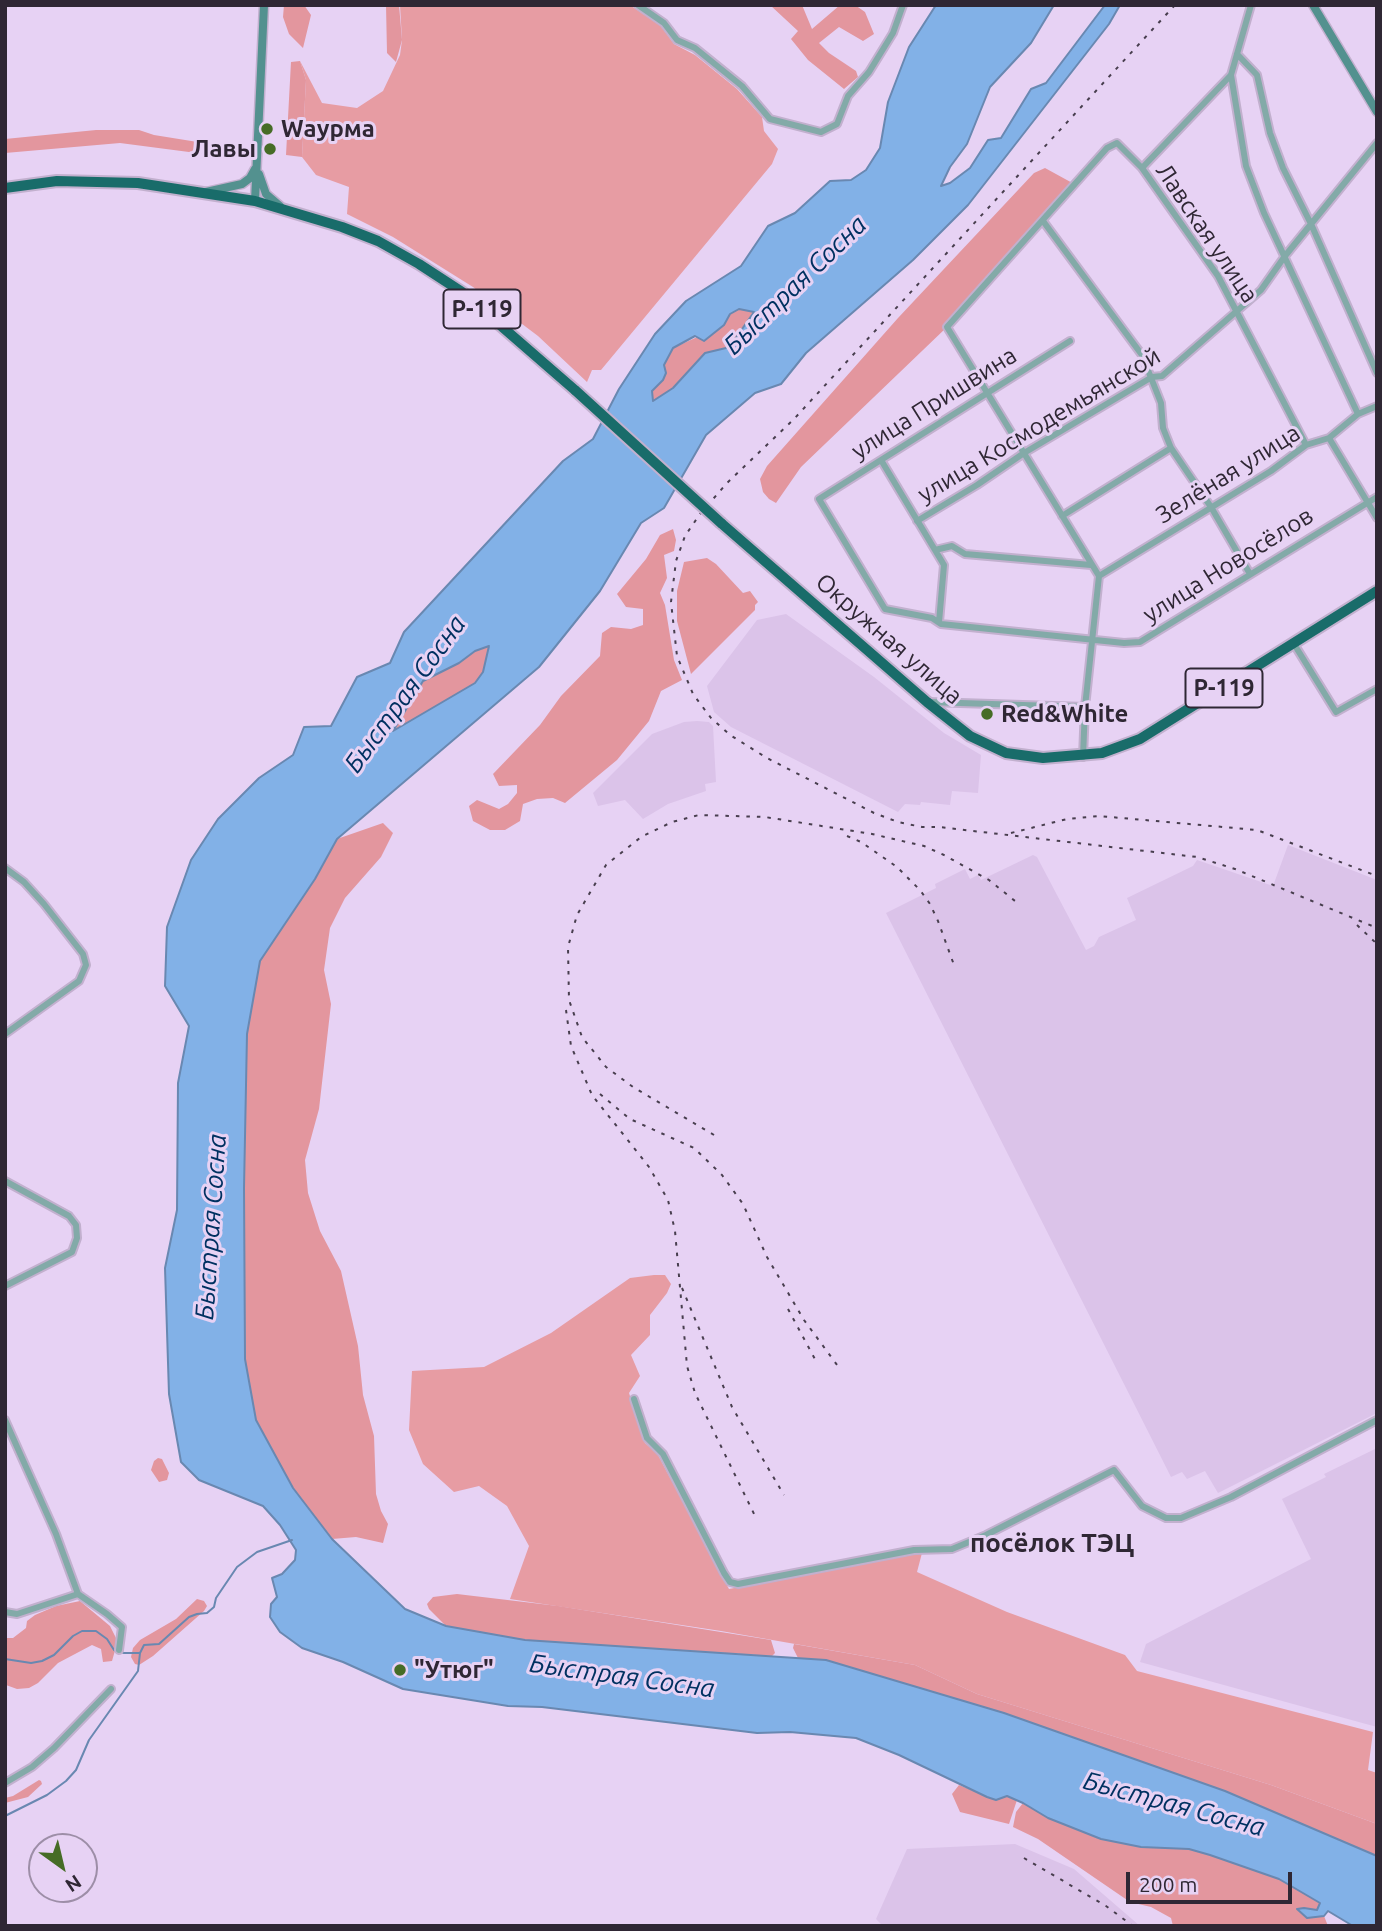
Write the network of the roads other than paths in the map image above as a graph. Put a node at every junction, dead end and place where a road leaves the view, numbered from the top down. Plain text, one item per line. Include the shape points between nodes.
1 (264, 5) edge
2 (638, 5) edge
3 (903, 5) edge
4 (1251, 5) edge
5 (1313, 5) edge
6 (1237, 54) junction
7 (1231, 75) junction
8 (1376, 110) edge
9 (1377, 143) edge
10 (256, 166) junction
11 (1142, 168) junction
12 (5, 188) edge
13 (203, 192) junction
14 (255, 201) junction
15 (282, 207) junction
16 (1043, 222) junction
17 (1311, 224) junction
18 (1285, 256) junction
19 (1238, 311) junction
20 (1070, 341) dead end
21 (1377, 373) edge
22 (1152, 377) junction
23 (987, 392) junction
24 (1377, 405) edge
25 (1358, 414) junction
26 (1329, 438) junction
27 (1306, 445) junction
28 (1171, 448) junction
29 (1024, 453) junction
30 (881, 460) junction
31 (1377, 497) edge
32 (819, 499) joint
33 (1366, 503) junction
34 (1211, 507) junction
35 (1062, 516) junction
36 (1377, 518) edge
37 (917, 521) junction
38 (935, 550) junction
39 (1091, 565) junction
40 (1250, 574) junction
41 (1100, 576) junction
42 (1377, 591) edge
43 (939, 622) junction
44 (1094, 639) junction
45 (1294, 644) junction
46 (1377, 689) edge
47 (927, 702) junction
48 (1086, 707) junction
49 (1083, 757) junction
50 (5, 868) edge
51 (5, 1034) edge
52 (5, 1181) edge
53 (5, 1286) edge
54 (635, 1399) dead end
55 (5, 1420) edge
56 (1377, 1420) edge
57 (78, 1594) junction
58 (5, 1612) edge
59 (119, 1650) dead end
60 (111, 1689) dead end
61 (5, 1783) edge

1 - 10 main road
2 - 3 street via 741,86 770,119 821,132 837,124 848,96 892,33
4 - 6 street
5 - 8 main road
6 - 7 street
6 - 17 street via 1257,75 1270,133
7 - 11 street
7 - 18 street via 1246,166
9 - 17 street, улица Космодемьянской
10 - 13 main road via 242,184
10 - 14 main road
10 - 15 main road via 266,194
11 - 16 street, Лавская улица via 1117,144 1107,148
11 - 19 street, Лавская улица
12 - 13 highway, Р-119 via 102,181
13 - 14 highway, Р-119
14 - 15 highway, Р-119
15 - 47 highway, Окружная улица / Р-119, bridge via 378,241 462,292
16 - 22 street via 1142,355
16 - 23 street via 947,327
17 - 18 street, улица Космодемьянской
17 - 21 street
18 - 19 street, улица Космодемьянской via 1261,290
18 - 25 street
19 - 22 street, улица Космодемьянской via 1162,376
19 - 27 street, Лавская улица
20 - 23 street, улица Пришвина
22 - 28 street
22 - 29 street, улица Космодемьянской
23 - 29 street
23 - 30 street, улица Пришвина
24 - 25 street, Зелёная улица
25 - 26 street, Зелёная улица
26 - 27 street, Зелёная улица
26 - 33 street
27 - 34 street, Зелёная улица
28 - 34 street
28 - 35 street
29 - 35 street
29 - 37 street, улица Космодемьянской
30 - 32 street, улица Пришвина
30 - 37 street
31 - 33 street, улица Новосёлов
32 - 43 street, улица Новосёлов via 886,609
33 - 36 street
33 - 40 street, улица Новосёлов
34 - 40 street
34 - 41 street, Зелёная улица
35 - 39 street
37 - 38 street
38 - 39 street via 952,546 965,554
38 - 43 street via 944,565
39 - 41 street
40 - 44 street, улица Новосёлов via 1140,642
41 - 44 street
42 - 45 highway, Окружная улица / Р-119
43 - 44 street, улица Новосёлов
44 - 48 street
45 - 46 street via 1336,712
45 - 49 highway, Окружная улица / Р-119 via 1140,739
47 - 48 street
47 - 49 highway, Окружная улица / Р-119 via 970,736 1006,753
48 - 49 street
50 - 51 street via 44,904 83,954 86,965 79,981
52 - 53 street via 69,1216 76,1225 77,1238 72,1252
54 - 56 street via 647,1438 663,1454 724,1573 738,1584 914,1550 952,1549 1114,1470 1142,1506 1166,1518 1181,1518 1231,1497
55 - 57 street
57 - 58 street via 17,1614
57 - 59 street via 122,1628
60 - 61 street via 54,1748

